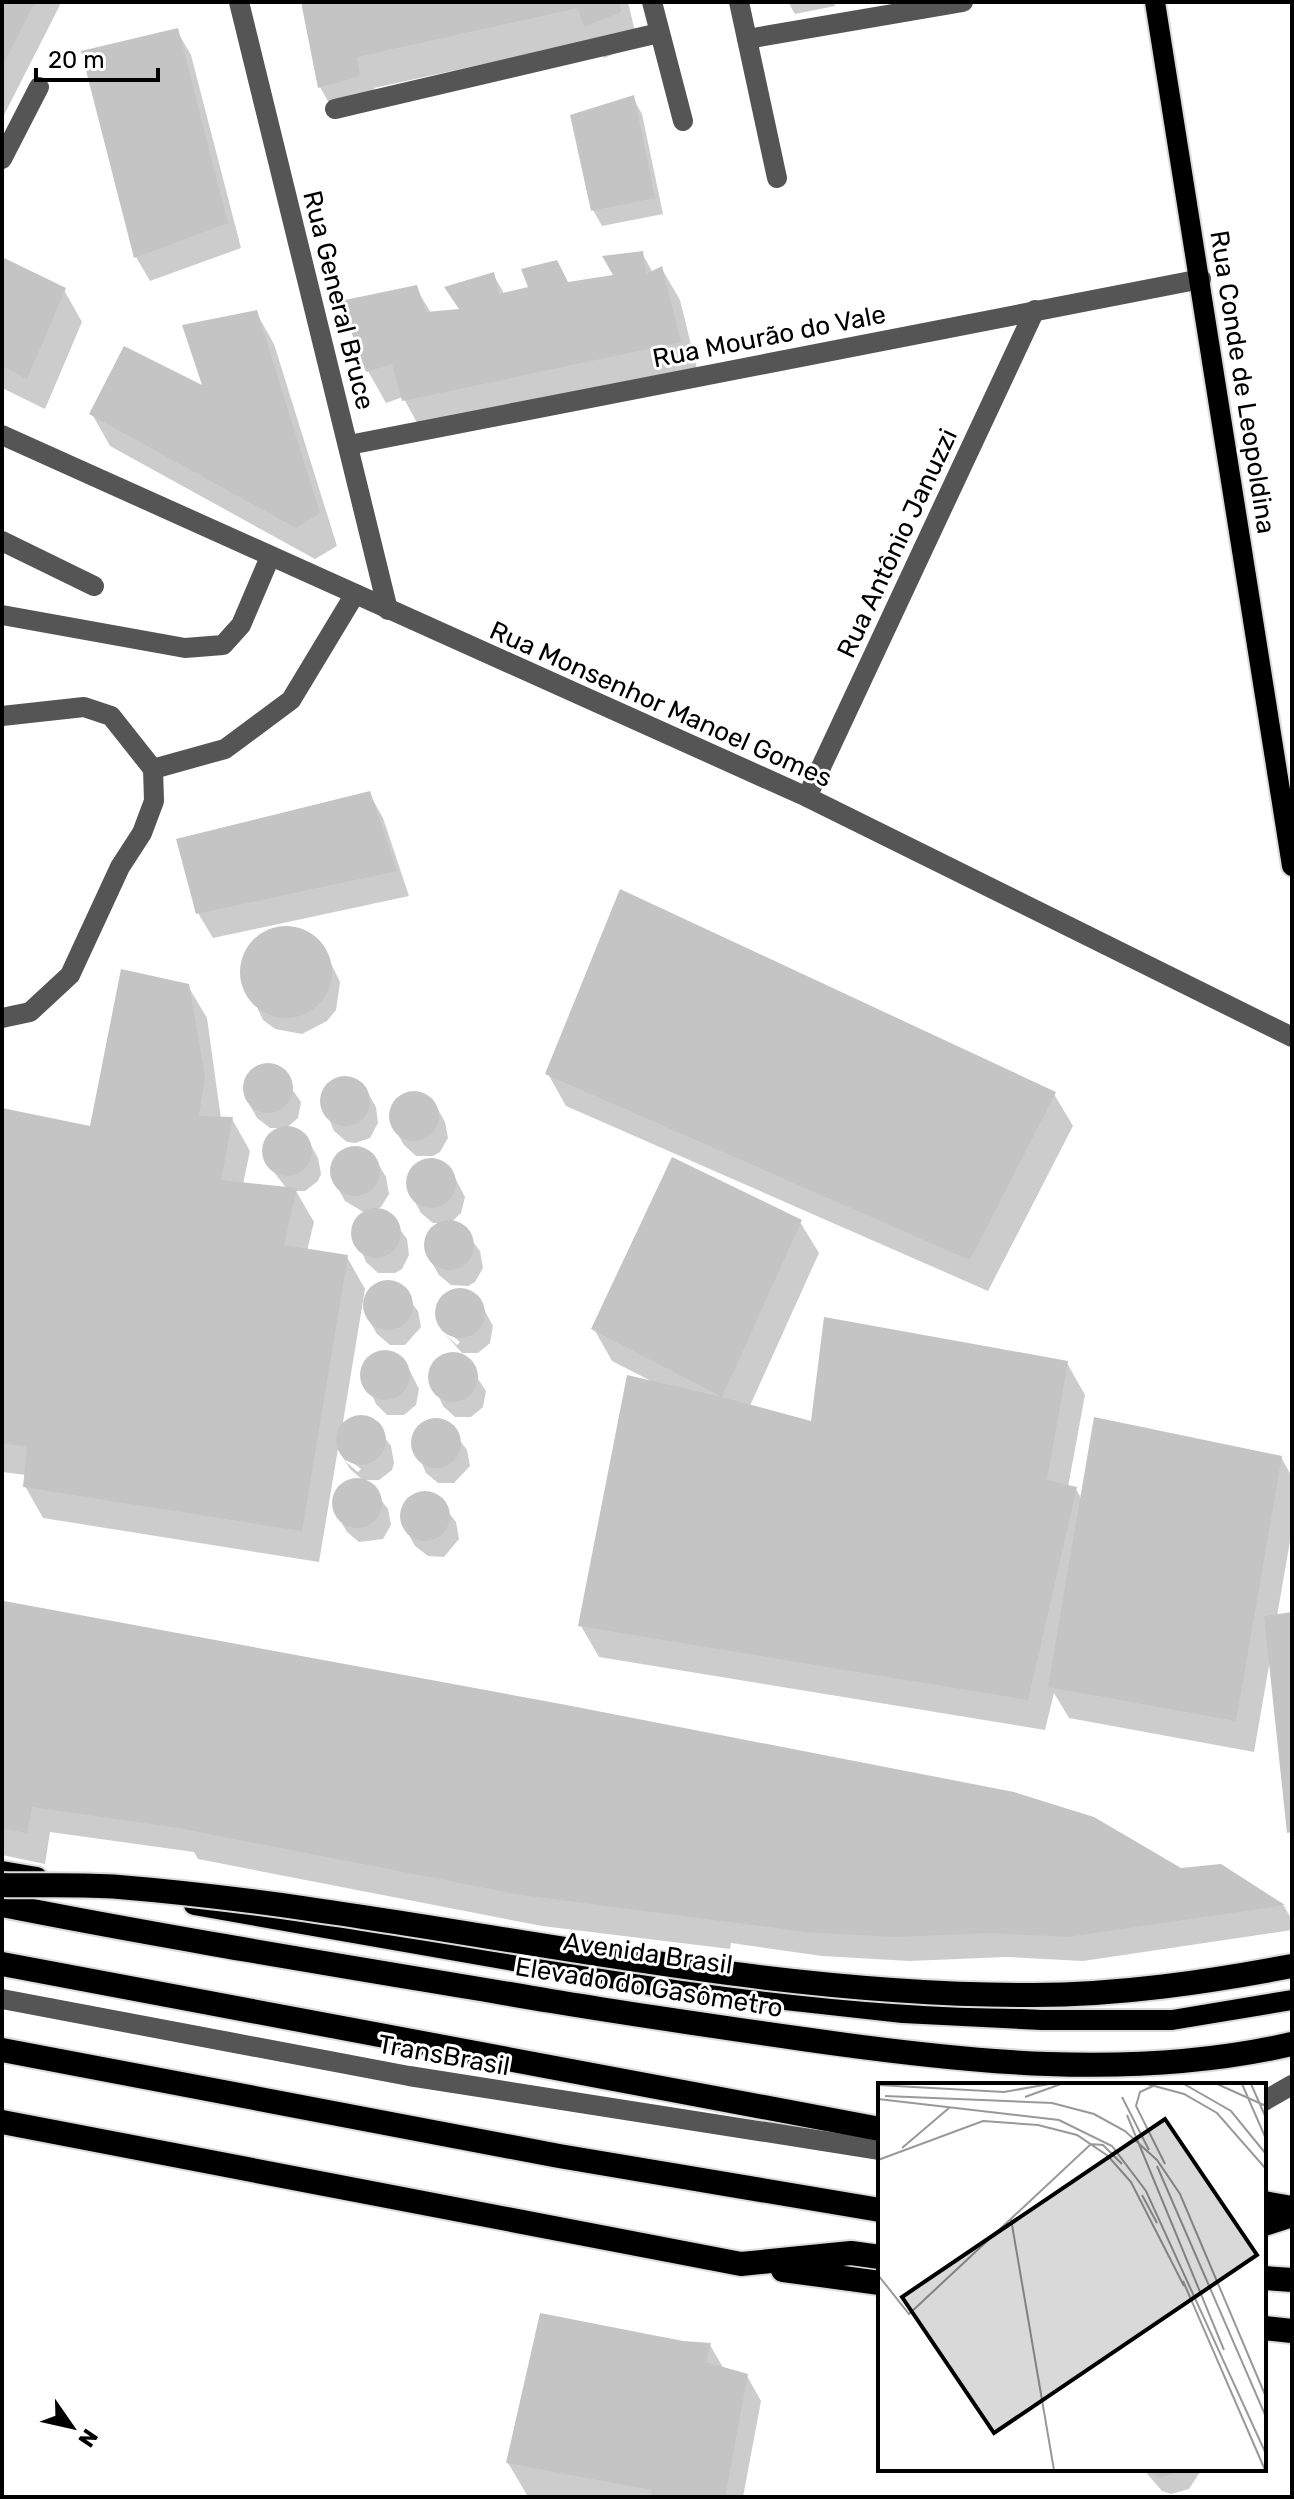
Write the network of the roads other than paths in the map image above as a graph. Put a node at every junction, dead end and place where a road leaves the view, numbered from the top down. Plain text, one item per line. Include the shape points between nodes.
1 (239, 2) edge
2 (652, 2) edge
3 (739, 2) edge
4 (963, 2) edge
5 (1155, 2) edge
6 (659, 33) junction
7 (747, 39) junction
8 (39, 87) dead end
9 (335, 109) dead end
10 (683, 121) dead end
11 (2, 159) edge
12 (777, 178) dead end
13 (1201, 279) junction
14 (1035, 310) junction
15 (2, 435) edge
16 (349, 445) junction
17 (2, 541) edge
18 (270, 557) junction
19 (94, 586) dead end
20 (355, 594) junction
21 (388, 610) junction
22 (2, 615) edge
23 (2, 716) edge
24 (153, 769) junction
25 (807, 797) junction
26 (1292, 866) edge
27 (2, 1018) edge
28 (1292, 1037) edge
29 (2, 1871) edge
30 (2, 1885) edge
31 (2, 1905) edge
32 (2, 1964) edge
33 (1292, 1966) edge
34 (2, 1999) edge
35 (1292, 2000) edge
36 (1292, 2044) edge
37 (2, 2050) edge
38 (1292, 2085) edge
39 (1266, 2100) edge
40 (2, 2122) edge
41 (878, 2129) edge
42 (878, 2150) edge
43 (1266, 2203) edge
44 (1292, 2208) edge
45 (878, 2210) edge
46 (1292, 2215) edge
47 (1266, 2223) edge
48 (878, 2257) edge
49 (741, 2264) junction
50 (1266, 2278) edge
51 (1292, 2280) edge
52 (878, 2283) edge
53 (1266, 2328) edge
54 (1292, 2331) edge

1 - 16 street, Rua General Bruce
2 - 6 street
3 - 7 street
4 - 7 street
5 - 13 main road, Rua Conde de Leopoldina
6 - 9 street
6 - 10 street
7 - 12 street
8 - 11 street
13 - 14 street, Rua Mourão do Vale
13 - 26 main road, Rua Conde de Leopoldina
14 - 16 street, Rua Mourão do Vale
14 - 25 street, Rua Antônio Januzzi
15 - 18 street, Rua Monsenhor Manoel Gomes
16 - 21 street, Rua General Bruce
17 - 19 street
18 - 20 street, Rua Monsenhor Manoel Gomes
18 - 22 street via 241,625 223,645 185,648
20 - 21 street, Rua Monsenhor Manoel Gomes
20 - 24 street via 291,700 225,749
21 - 25 street, Rua Monsenhor Manoel Gomes
23 - 24 street via 84,707 111,716
24 - 27 street via 154,801 142,833 120,867 70,975 30,1012
25 - 28 street, Rua Monsenhor Manoel Gomes
29 - 35 main road, Avenida Brasil via 650,1985 903,2013 1172,2020
30 - 33 highway, bridge via 149,1891 323,1911 540,1948 926,1991 1034,1995 1147,1989
31 - 36 highway, Elevado do Gasômetro via 605,2010 908,2054 1086,2065 1170,2063
32 - 41 highway
34 - 42 street, TransBrasil via 409,2076
37 - 45 highway via 559,2156
38 - 39 street
40 - 49 highway
43 - 44 highway
46 - 47 highway
48 - 49 highway via 851,2253
49 - 52 highway
50 - 51 highway
53 - 54 highway

